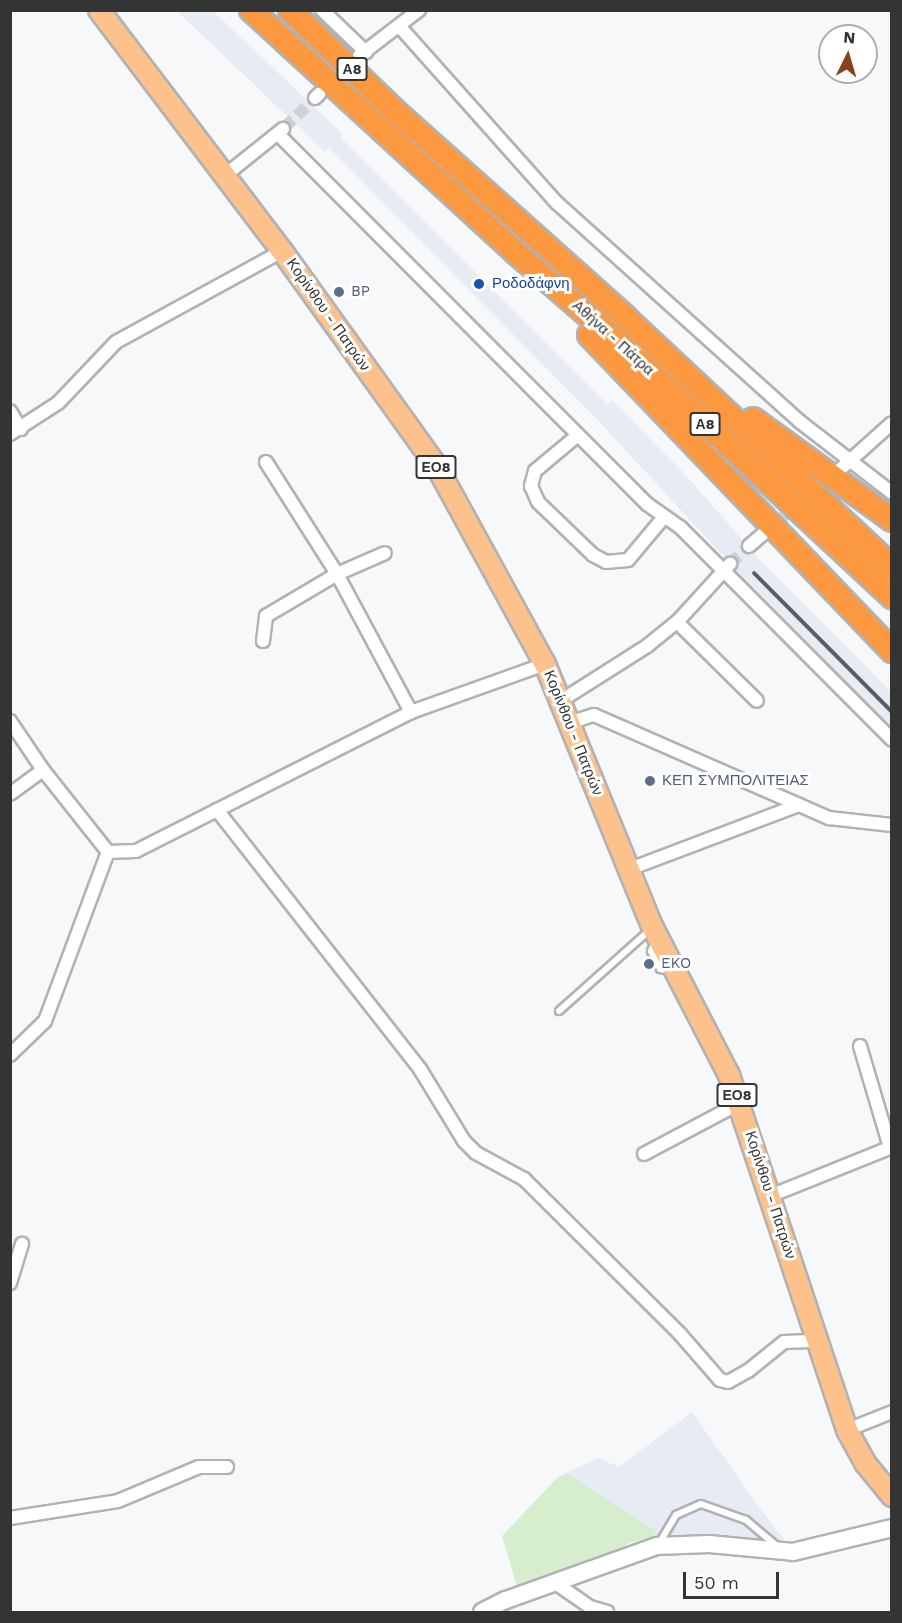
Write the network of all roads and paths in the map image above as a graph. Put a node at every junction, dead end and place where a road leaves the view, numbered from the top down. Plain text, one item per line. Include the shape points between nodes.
1 (99, 10) edge
2 (251, 10) edge
3 (290, 10) edge
4 (322, 10) edge
5 (419, 10) edge
6 (400, 27) junction
7 (223, 177) junction
8 (282, 251) junction
9 (516, 253) junction
10 (626, 317) junction
11 (10, 411) edge
12 (891, 423) edge
13 (16, 431) edge
14 (578, 435) junction
15 (266, 462) dead end
16 (850, 462) junction
17 (835, 474) dead end
18 (891, 493) edge
19 (664, 516) junction
20 (891, 520) edge
21 (763, 534) tunnel mouth
22 (749, 546) tunnel mouth
23 (385, 553) dead end
24 (891, 567) edge
25 (727, 568) junction
26 (337, 574) junction
27 (891, 597) edge
28 (677, 622) junction
29 (263, 641) dead end
30 (891, 651) edge
31 (545, 664) junction
32 (562, 700) junction
33 (756, 701) dead end
34 (411, 712) junction
35 (10, 721) edge
36 (572, 722) junction
37 (891, 740) edge
38 (43, 770) junction
39 (10, 794) edge
40 (800, 806) junction
41 (217, 810) junction
42 (891, 825) edge
43 (108, 852) junction
44 (627, 870) junction
45 (655, 932) junction
46 (559, 1011) dead end
47 (860, 1046) dead end
48 (10, 1055) edge
49 (740, 1103) junction
50 (891, 1147) edge
51 (644, 1154) dead end
52 (770, 1196) junction
53 (22, 1244) dead end
54 (10, 1283) edge
55 (818, 1341) junction
56 (891, 1412) edge
57 (847, 1430) junction
58 (227, 1467) dead end
59 (891, 1496) edge
60 (12, 1514) edge
61 (891, 1528) edge
62 (657, 1546) junction
63 (783, 1552) junction
64 (555, 1582) junction
65 (482, 1612) edge
66 (607, 1612) edge

1 - 7 main road, Κορίνθου - Πατρών / ΕΟ8
2 - 9 highway, Αθήνα - Πάτρα / Α8
3 - 10 highway, Αθήνα - Πάτρα / Α8 via 395,111
4 - 6 street via 363,54
5 - 6 street
6 - 16 street via 556,203
7 - 8 main road, Κορίνθου - Πατρών / ΕΟ8
7 - 14 street via 281,131
8 - 13 street via 116,342 58,403
8 - 31 main road, Κορίνθου - Πατρών / ΕΟ8 via 442,475
9 - 27 highway, Αθήνα - Πάτρα / Α8 via 606,331
9 - 30 highway
10 - 20 highway via 764,428
10 - 24 highway, Αθήνα - Πάτρα / Α8
11 - 13 street
12 - 16 street
14 - 19 street
14 - 19 street via 536,471 531,486 538,502 593,555 606,562 628,560
15 - 26 street
16 - 17 street
16 - 18 street
19 - 25 street
21 - 22 street
23 - 26 street
25 - 28 street
25 - 37 street
26 - 29 street via 266,616
26 - 34 street
28 - 32 street via 647,646
28 - 33 street
31 - 32 main road, Κορίνθου - Πατρών / ΕΟ8
31 - 34 street
32 - 36 main road, Κορίνθου - Πατρών / ΕΟ8
34 - 41 street
35 - 38 street
36 - 40 street via 594,716
36 - 44 main road, Κορίνθου - Πατρών / ΕΟ8
38 - 39 street
38 - 43 street
40 - 42 street via 829,818
40 - 44 street
41 - 43 street via 136,851
41 - 55 street via 420,1068 464,1141 476,1153 524,1179 680,1334 720,1380 728,1382 748,1371 784,1342
43 - 48 street via 45,1021
44 - 45 main road, Κορίνθου - Πατρών / ΕΟ8
45 - 46 lane
45 - 49 main road, Κορίνθου - Πατρών / ΕΟ8 via 716,1044
47 - 50 street
49 - 51 street
49 - 52 main road, Κορίνθου - Πατρών / ΕΟ8
50 - 52 street
52 - 55 main road, Κορίνθου - Πατρών / ΕΟ8
53 - 54 street
55 - 57 main road, Κορίνθου - Πατρών / ΕΟ8
56 - 57 street
57 - 59 main road, Κορίνθου - Πατρών / ΕΟ8 via 865,1463
58 - 60 street via 199,1467 118,1501
61 - 63 main road via 805,1551
62 - 63 main road via 709,1544
62 - 63 lane via 676,1515 700,1504 746,1520
62 - 64 main road
64 - 65 main road
64 - 66 street via 590,1607

